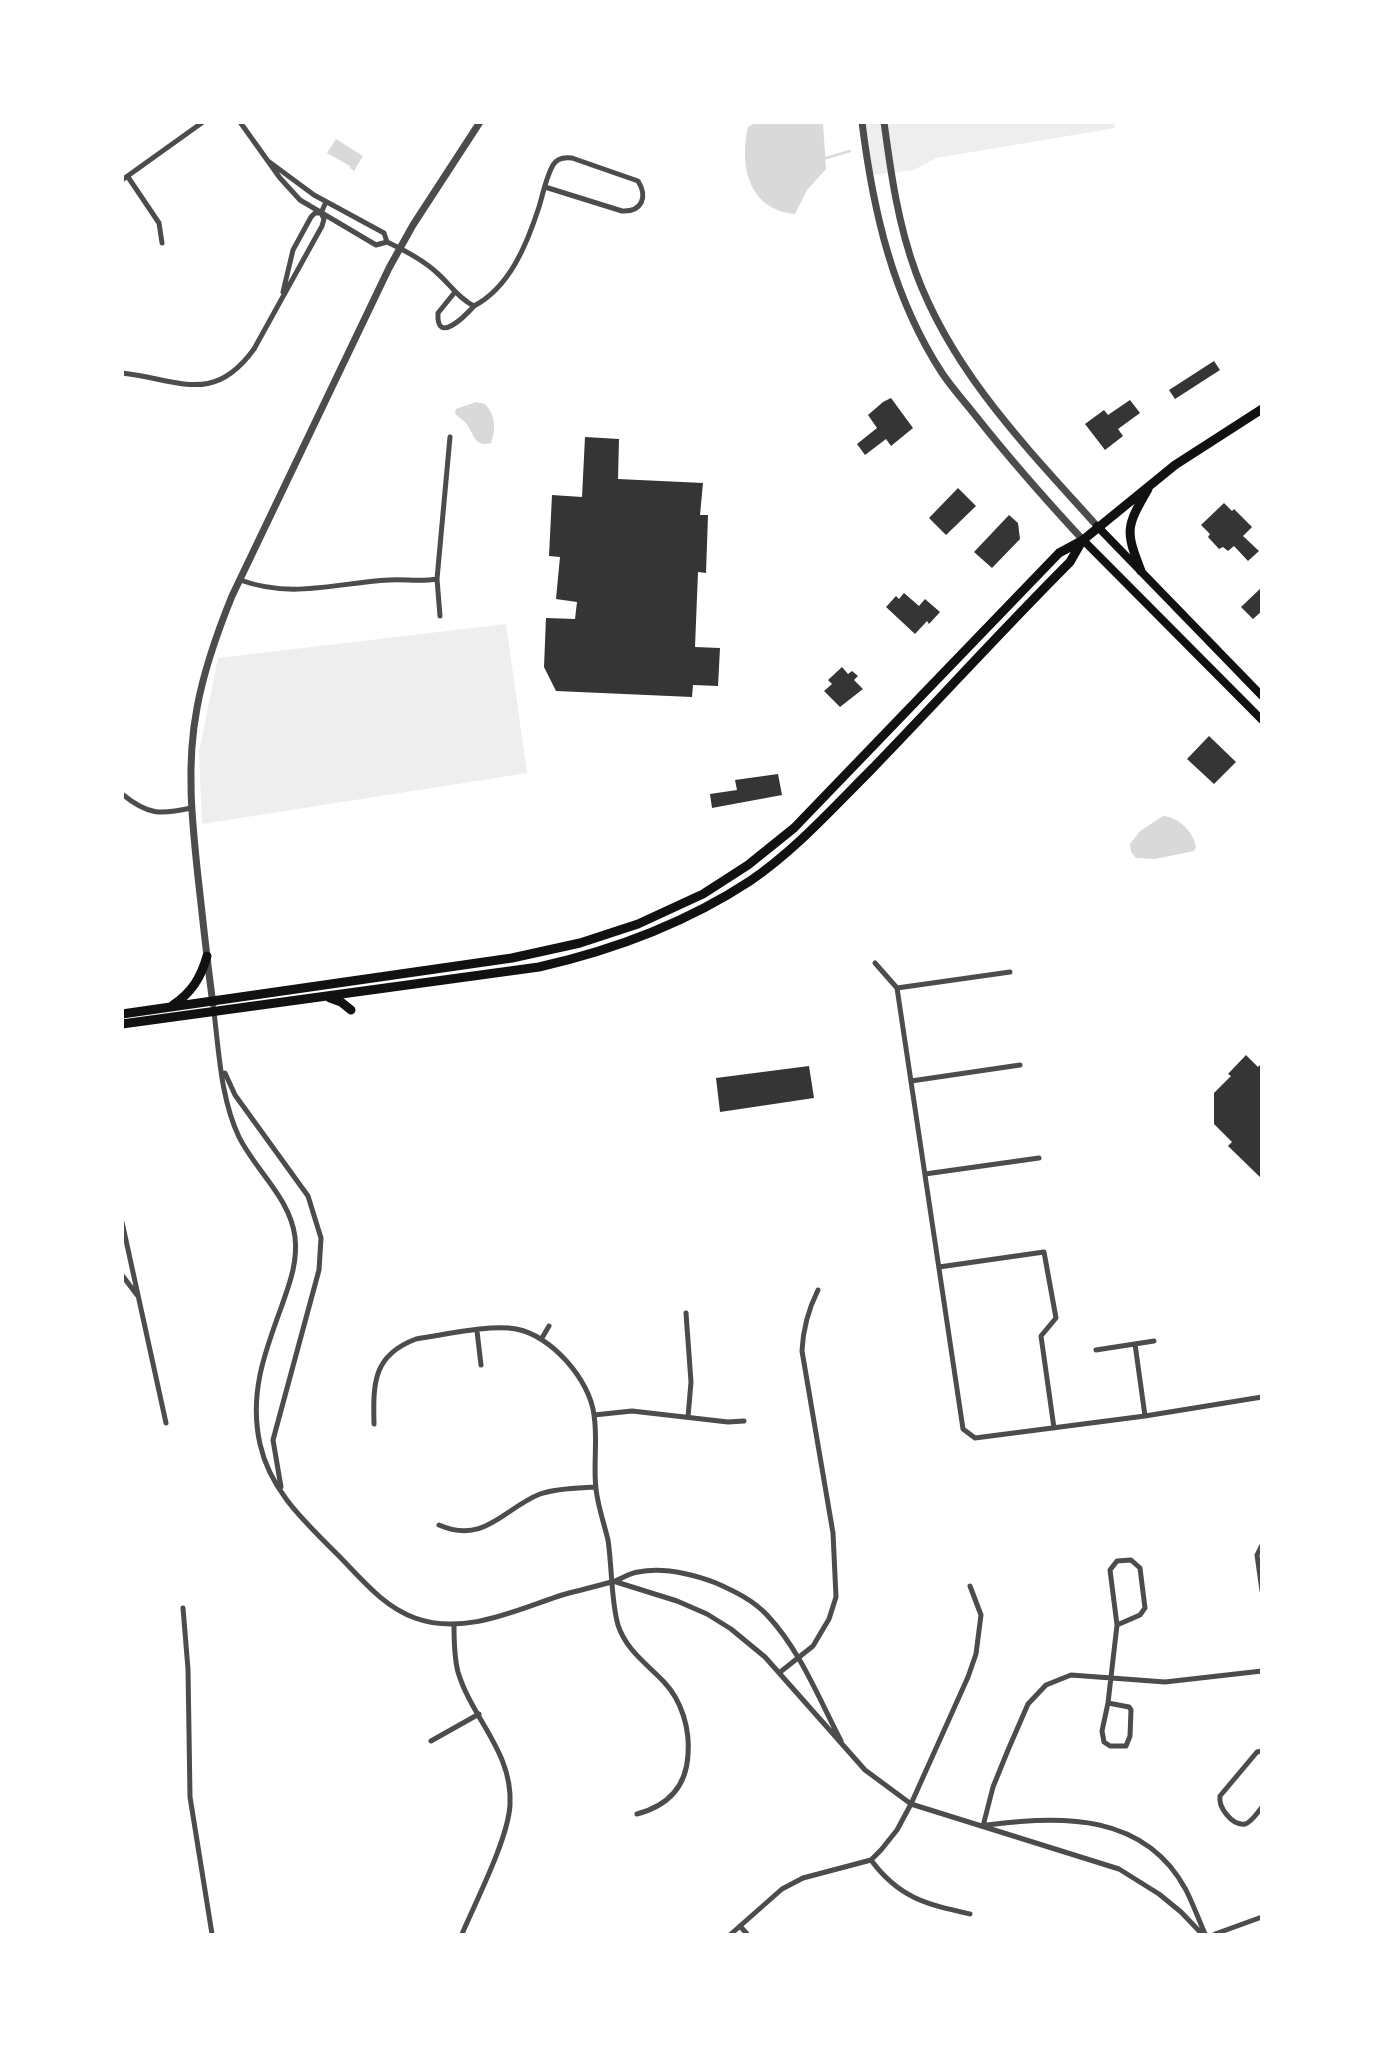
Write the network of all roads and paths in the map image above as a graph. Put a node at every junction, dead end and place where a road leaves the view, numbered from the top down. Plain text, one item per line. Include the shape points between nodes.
1 (203, 122) edge
2 (240, 122) edge
3 (480, 122) edge
4 (862, 122) edge
5 (884, 122) edge
6 (268, 161) junction
7 (125, 179) edge
8 (545, 187) junction
9 (326, 202) junction
10 (321, 213) junction
11 (387, 242) junction
12 (162, 243) dead end
13 (400, 248) junction
14 (455, 292) junction
15 (279, 301) junction
16 (474, 306) junction
17 (122, 373) edge
18 (1262, 409) edge
19 (450, 438) dead end
20 (1151, 483) junction
21 (1097, 526) junction
22 (1083, 540) junction
23 (1141, 571) junction
24 (437, 579) junction
25 (240, 580) junction
26 (440, 616) dead end
27 (1262, 696) edge
28 (1262, 720) edge
29 (122, 794) edge
30 (191, 808) junction
31 (206, 956) junction
32 (875, 963) dead end
33 (1010, 972) dead end
34 (897, 988) junction
35 (325, 997) junction
36 (213, 1001) junction
37 (171, 1007) junction
38 (351, 1010) dead end
39 (214, 1012) junction
40 (122, 1014) edge
41 (122, 1024) edge
42 (221, 1064) junction
43 (1020, 1065) dead end
44 (911, 1081) junction
45 (1038, 1158) dead end
46 (925, 1174) junction
47 (122, 1222) edge
48 (939, 1267) junction
49 (122, 1275) edge
50 (818, 1290) dead end
51 (139, 1297) junction
52 (686, 1313) dead end
53 (549, 1326) dead end
54 (477, 1331) junction
55 (542, 1338) junction
56 (1154, 1341) dead end
57 (1135, 1344) junction
58 (1096, 1350) dead end
59 (481, 1365) dead end
60 (1262, 1397) edge
61 (594, 1415) junction
62 (1145, 1416) junction
63 (688, 1418) junction
64 (744, 1421) dead end
65 (166, 1423) dead end
66 (374, 1424) dead end
67 (1054, 1428) junction
68 (596, 1487) junction
69 (284, 1496) junction
70 (439, 1525) dead end
71 (1262, 1545) edge
72 (613, 1581) junction
73 (970, 1586) dead end
74 (1262, 1591) edge
75 (183, 1608) dead end
76 (454, 1625) junction
77 (1118, 1625) junction
78 (797, 1659) junction
79 (1262, 1671) edge
80 (779, 1673) junction
81 (1111, 1678) junction
82 (1108, 1703) junction
83 (479, 1714) junction
84 (431, 1741) dead end
85 (841, 1741) junction
86 (1262, 1751) edge
87 (911, 1804) junction
88 (1262, 1807) edge
89 (637, 1814) dead end
90 (984, 1826) junction
91 (871, 1860) junction
92 (970, 1914) dead end
93 (1262, 1917) edge
94 (740, 1926) junction
95 (212, 1934) edge
96 (462, 1934) edge
97 (731, 1934) edge
98 (747, 1934) edge
99 (1203, 1934) edge
100 (1215, 1934) edge

1 - 7 street
2 - 6 street
3 - 13 street
4 - 22 street via 874,206 892,271 915,325 951,384 1018,470
5 - 21 street via 904,234 938,322 986,400
6 - 9 street
6 - 10 street via 293,194
7 - 12 street via 159,223
8 - 8 street via 622,211 631,211 644,198 638,181 564,157 554,163
8 - 16 street via 530,235 512,271 487,300
9 - 10 street
9 - 11 street via 384,233
10 - 11 street via 376,245
10 - 15 street via 322,226
10 - 15 street via 311,217 293,250
11 - 13 street
13 - 14 street via 437,273
13 - 25 street
14 - 16 street
14 - 16 street via 438,313 442,327 455,325
15 - 17 street via 244,363 220,380 185,386
18 - 20 main road
19 - 24 street
20 - 21 main road
20 - 23 main road via 1128,533
21 - 22 main road
21 - 23 main road
22 - 28 main road
22 - 35 main road via 1070,562 826,816 779,859 733,891 657,931 584,957
22 - 36 main road via 1059,553 1018,593 794,828 703,894 620,931 553,950
23 - 27 main road
24 - 25 street via 287,591
24 - 26 street
25 - 30 street via 215,637 196,709
29 - 30 street via 150,811 165,814
30 - 31 street
31 - 36 street
31 - 37 main road via 194,986
32 - 34 street
33 - 34 street
34 - 44 street
35 - 38 main road
35 - 39 main road
36 - 37 main road
36 - 39 street
37 - 40 main road
39 - 41 main road
39 - 42 street
42 - 69 street via 237,1133 285,1205 295,1236 293,1274 262,1362 255,1398 260,1447
42 - 69 street via 235,1095 308,1196 321,1238 319,1270 273,1440
43 - 44 street
44 - 46 street
45 - 46 street
46 - 48 street
47 - 51 street
48 - 67 street via 963,1429 975,1438
48 - 67 street via 1044,1252 1056,1318 1041,1336
49 - 51 street
50 - 78 street via 808,1311 802,1351 833,1533 836,1597 813,1646
51 - 65 street
52 - 63 street via 691,1382
53 - 55 street
54 - 55 street via 513,1328
54 - 59 street
54 - 66 street via 416,1339 392,1351 375,1380
55 - 61 street via 582,1382
56 - 57 street
57 - 58 street
57 - 62 street
60 - 62 street
61 - 63 street via 632,1411
61 - 68 street
62 - 67 street
63 - 64 street
68 - 70 street via 540,1494 479,1529 457,1531
68 - 72 street
69 - 76 street via 385,1602 417,1619
71 - 74 street via 1257,1555
72 - 76 street
72 - 78 street via 638,1572 672,1571 704,1578 737,1592 765,1613
72 - 80 street via 707,1614 750,1644
72 - 89 street via 618,1625 634,1653 676,1698 688,1739 688,1757 674,1796 655,1810
73 - 87 street via 981,1615 976,1654
75 - 95 street via 190,1797
76 - 83 street via 458,1672
77 - 77 street via 1110,1570 1117,1561 1131,1560 1140,1568 1144,1608 1140,1615
77 - 81 street
78 - 80 street
78 - 85 street
79 - 81 street via 1165,1682
80 - 85 street
81 - 82 street
81 - 90 street via 1071,1675 1036,1693 993,1787
82 - 82 street via 1131,1710 1126,1746 1104,1742 1102,1724
83 - 84 street
83 - 96 street via 505,1763 510,1805 504,1833
85 - 87 street via 865,1770
86 - 88 street via 1220,1796 1219,1803 1243,1824
87 - 90 street
87 - 91 street via 898,1830
90 - 99 street via 1119,1869 1159,1894
90 - 99 street via 1065,1820 1106,1825 1140,1840 1185,1888
91 - 92 street via 885,1880 914,1898
91 - 94 street via 803,1878 782,1889
93 - 100 street
94 - 97 street
94 - 98 street

